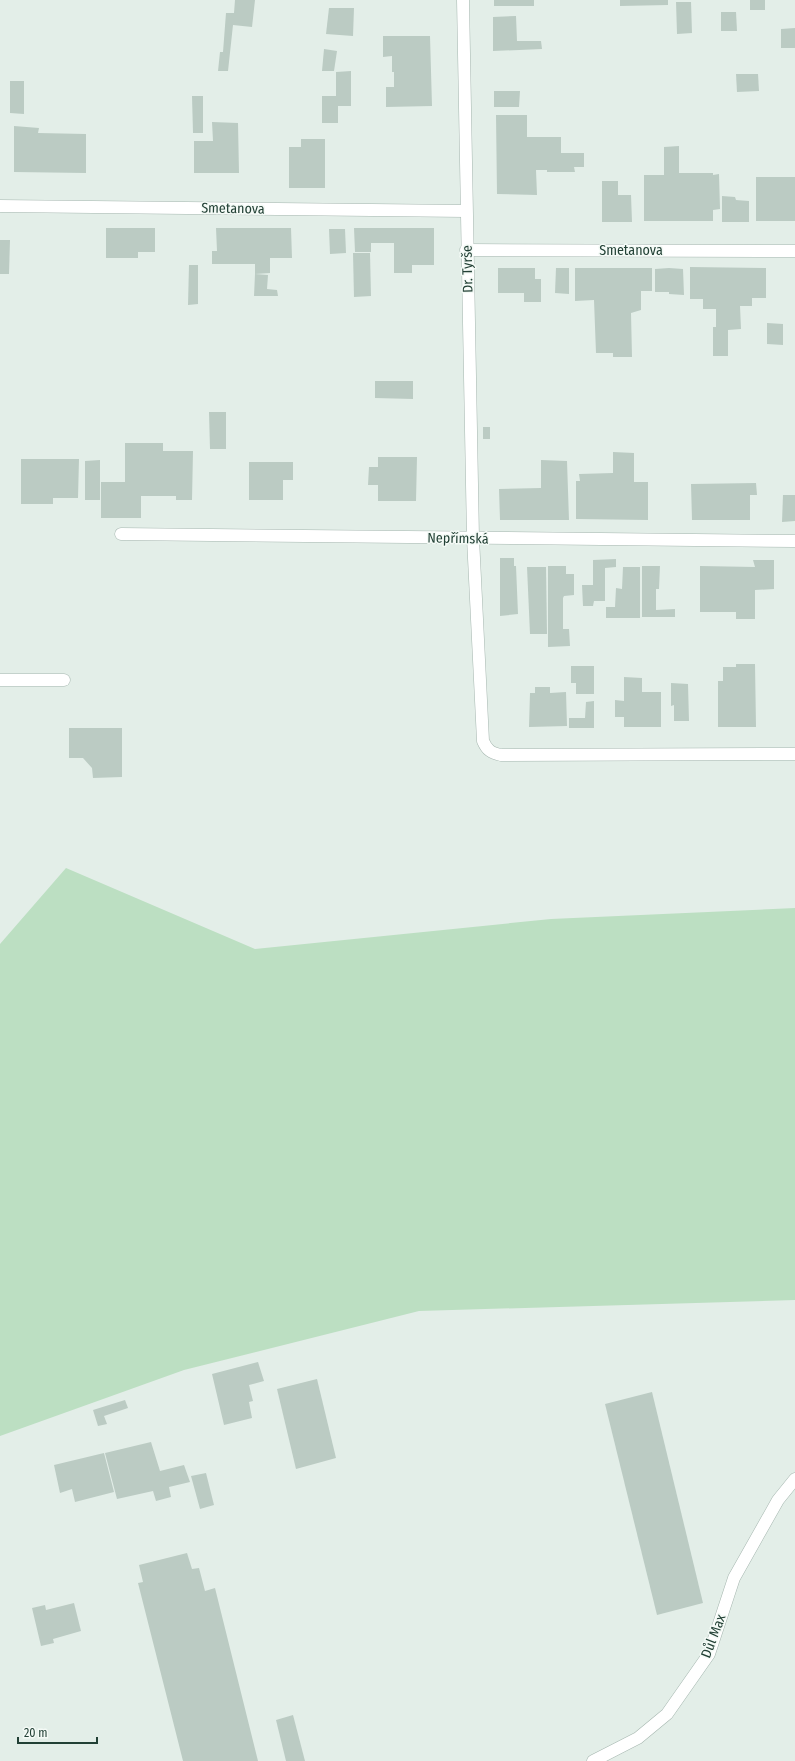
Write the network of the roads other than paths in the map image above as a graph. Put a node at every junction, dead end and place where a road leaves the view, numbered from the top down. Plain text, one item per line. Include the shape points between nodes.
1 (463, 0) edge
2 (0, 206) edge
3 (466, 211) junction
4 (466, 250) junction
5 (795, 251) edge
6 (121, 534) dead end
7 (473, 538) junction
8 (795, 541) edge
9 (0, 680) edge
10 (64, 680) dead end
11 (795, 754) edge
12 (795, 1479) edge
13 (593, 1761) edge

1 - 3 street, Dr. Tyrše
2 - 3 street, Smetanova
3 - 4 street, Dr. Tyrše
4 - 5 street, Smetanova
4 - 7 street, Dr. Tyrše
6 - 7 street, Nepřímská
7 - 8 street, Nepřímská
7 - 11 street, Dr. Tyrše via 483,741 487,750 501,755
9 - 10 street
12 - 13 street, Důl Max via 778,1500 734,1578 709,1654 667,1714 638,1738

